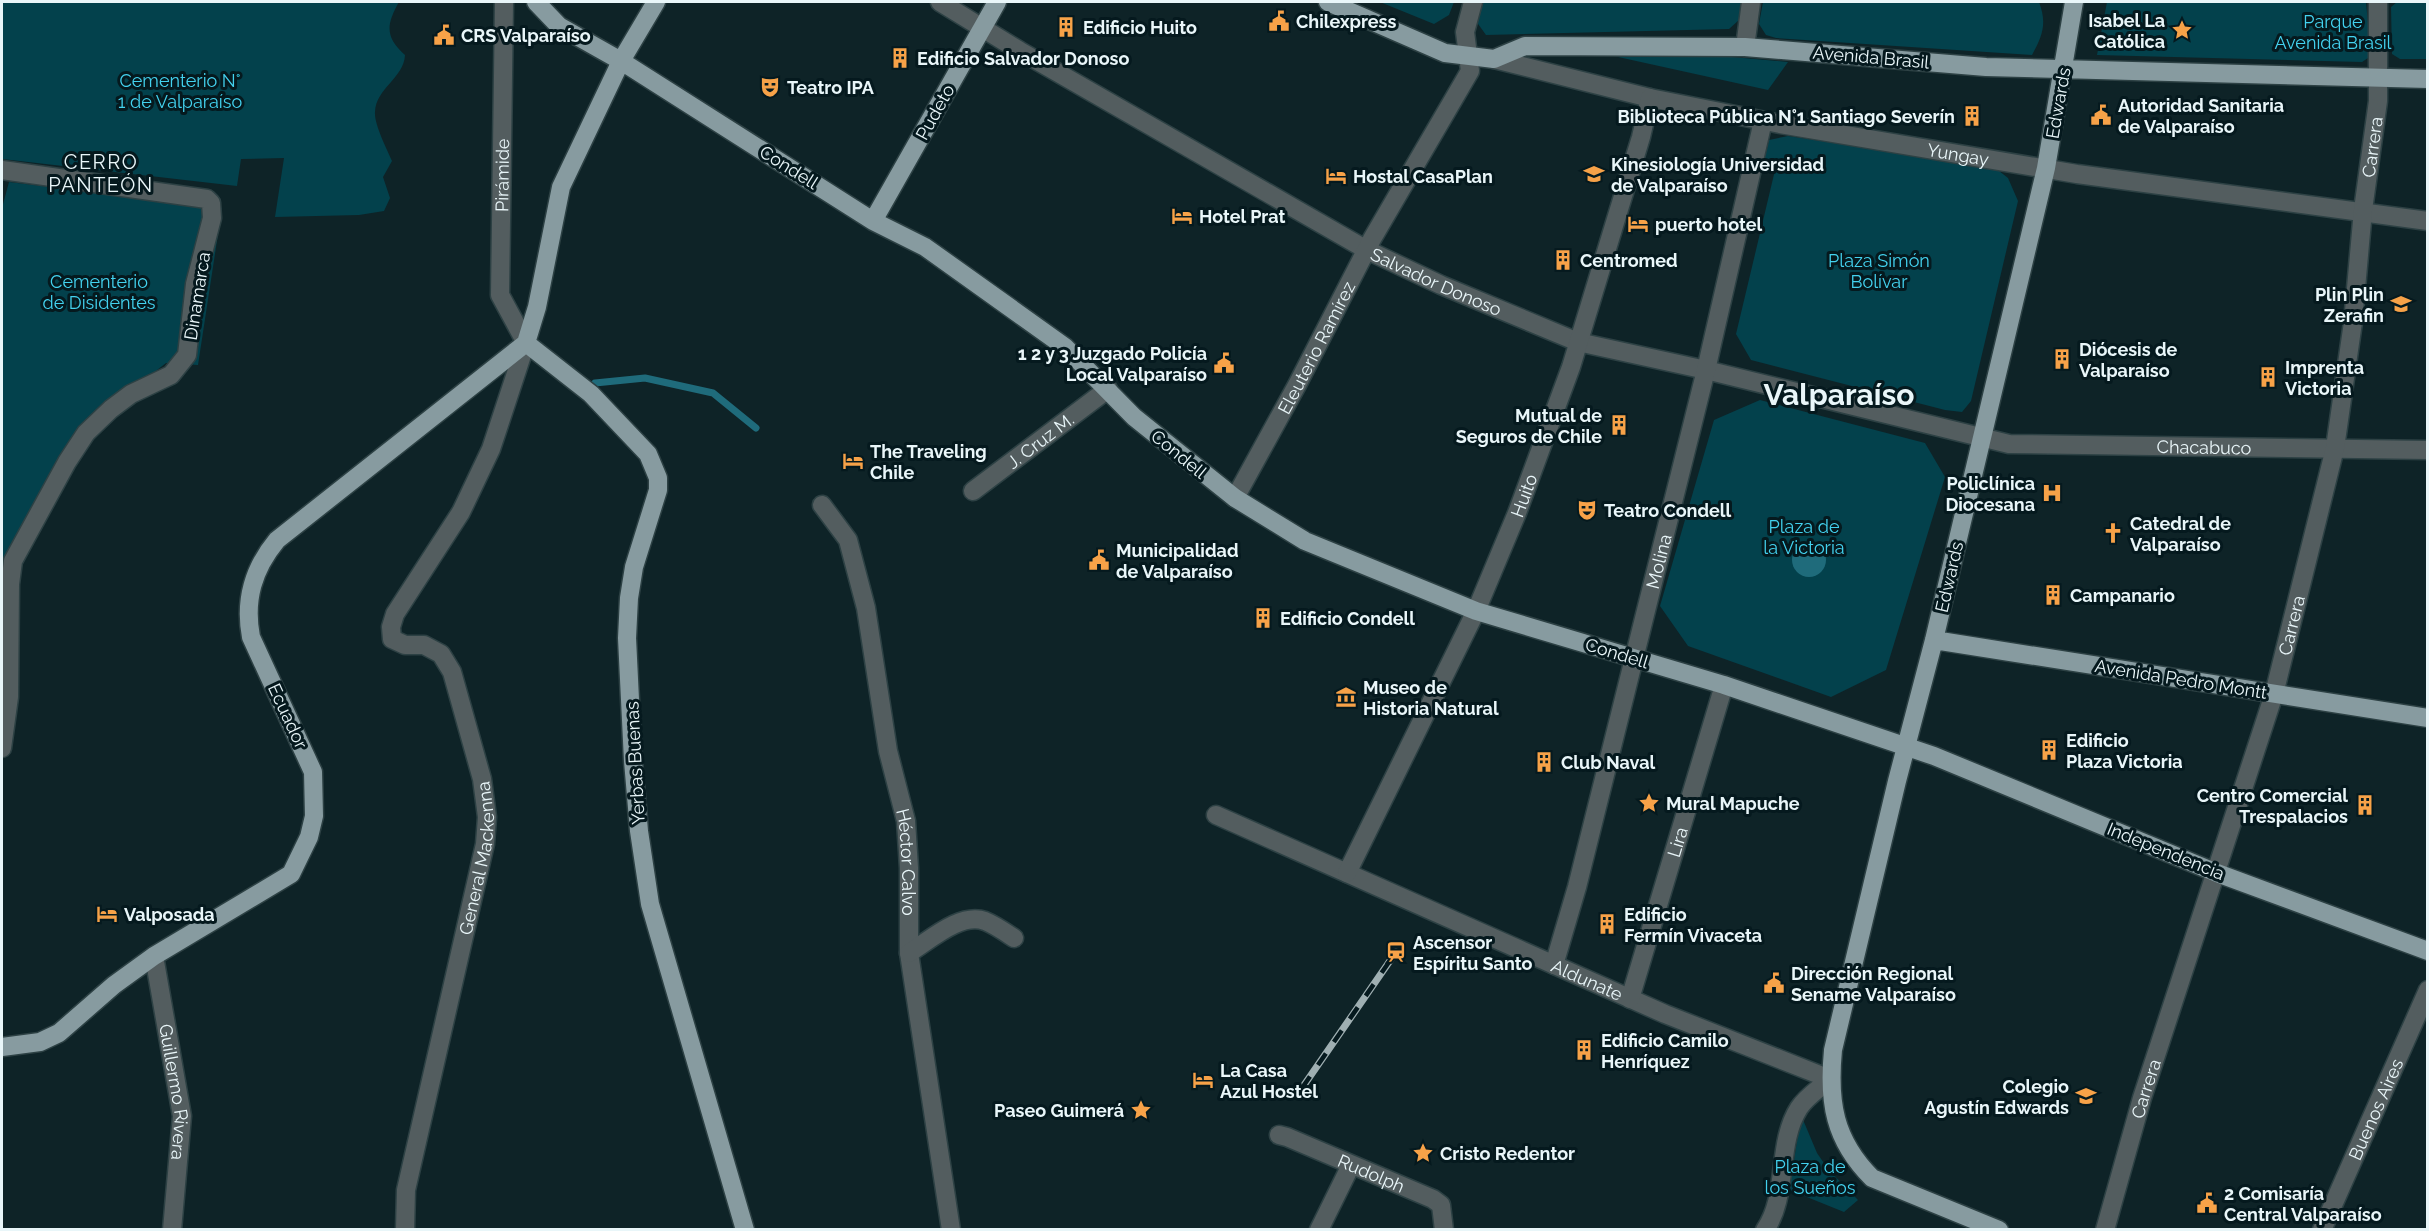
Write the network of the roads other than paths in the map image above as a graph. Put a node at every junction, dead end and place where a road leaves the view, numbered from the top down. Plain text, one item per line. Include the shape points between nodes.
1 (504, 2) edge
2 (536, 2) edge
3 (656, 2) edge
4 (940, 2) edge
5 (997, 2) edge
6 (1328, 2) edge
7 (1473, 2) edge
8 (1751, 2) edge
9 (2074, 2) edge
10 (2378, 2) edge
11 (982, 27) junction
12 (1744, 47) junction
13 (1467, 56) junction
14 (1494, 59) junction
15 (621, 61) junction
16 (2064, 70) junction
17 (2379, 77) junction
18 (2427, 79) edge
19 (1650, 98) junction
20 (1762, 121) junction
21 (2046, 168) junction
22 (2, 170) edge
23 (2363, 210) junction
24 (873, 221) junction
25 (2427, 221) edge
26 (1367, 250) junction
27 (1578, 342) junction
28 (526, 343) junction
29 (1706, 370) junction
30 (1108, 389) junction
31 (1982, 438) junction
32 (2335, 448) junction
33 (2427, 450) edge
34 (974, 491) dead end
35 (1235, 498) junction
36 (822, 505) dead end
37 (1476, 611) junction
38 (1934, 640) junction
39 (1633, 657) junction
40 (1724, 685) junction
41 (2274, 694) junction
42 (2427, 718) edge
43 (1906, 746) junction
44 (2, 748) edge
45 (1216, 815) dead end
46 (1347, 873) junction
47 (2217, 873) junction
48 (1014, 938) dead end
49 (2427, 951) edge
50 (909, 953) junction
51 (154, 956) junction
52 (1554, 965) junction
53 (2427, 990) edge
54 (1630, 999) junction
55 (2, 1047) edge
56 (1830, 1079) junction
57 (1279, 1135) dead end
58 (1351, 1165) junction
59 (172, 1230) edge
60 (405, 1230) edge
61 (745, 1230) edge
62 (951, 1230) edge
63 (1318, 1230) edge
64 (1444, 1230) edge
65 (1765, 1230) edge
66 (1999, 1230) edge
67 (2105, 1230) edge
68 (2322, 1230) edge

1 - 28 street, Pirámide via 500,295
2 - 15 main road, Condell via 559,26
3 - 15 main road
4 - 11 street, Salvador Donoso
5 - 11 main road, Pudeto
6 - 13 main road, Avenida Brasil via 1431,48
7 - 13 street, Eleuterio Ramírez via 1465,32
8 - 12 street
9 - 16 main road, Edwards
10 - 17 street, Carrera
11 - 24 main road, Pudeto
11 - 26 street, Salvador Donoso
12 - 14 main road, Avenida Brasil via 1525,46
12 - 16 main road, Avenida Brasil
13 - 14 main road, Avenida Brasil
13 - 26 street, Eleuterio Ramírez via 1470,71 1461,89
14 - 19 street, Yungay
15 - 24 main road, Condell
15 - 28 main road via 561,187
16 - 17 main road, Avenida Brasil
16 - 21 main road, Edwards
17 - 18 main road, Avenida Brasil
17 - 23 street, Carrera
19 - 20 street, Yungay
19 - 27 street, Huito
20 - 21 street, Yungay
20 - 29 street, Molina
21 - 23 street, Yungay
21 - 31 main road, Edwards
22 - 44 street, Dinamarca via 207,199 212,218 195,284 187,355 171,375 131,394 86,433 13,561 9,697
23 - 25 street, Yungay
23 - 32 street, Carrera via 2353,322
24 - 30 main road, Condell via 925,247 1065,347
26 - 27 street, Salvador Donoso
26 - 35 street, Eleuterio Ramírez
27 - 29 street, Salvador Donoso
27 - 37 street, Huito via 1541,452
28 - 51 main road, Ecuador via 266,552 252,582 248,623 313,772 315,794 309,837 291,874
28 - 60 street, General Mackenna via 491,449 461,512 394,614 391,627 392,639 405,645 424,645 441,654 452,672 482,779 487,818 482,857 406,1190
28 - 61 main road, Yerbas Buenas via 591,394 648,454 658,478 658,490 634,567 627,638 639,831 650,904
29 - 31 street, Salvador Donoso
29 - 39 street, Molina
30 - 34 street, J. Cruz M.
30 - 35 main road, Condell via 1158,438
31 - 32 street, Chacabuco via 2009,444
31 - 38 main road, Edwards
32 - 33 street, Chacabuco
32 - 41 street, Carrera
35 - 37 main road, Condell via 1305,541
36 - 50 street, Héctor Calvo via 848,540 866,608 888,751 906,821
37 - 39 main road, Condell
37 - 46 street, Huito
38 - 41 main road, Avenida Pedro Montt
38 - 43 main road, Edwards
39 - 40 main road, Condell
39 - 52 street, Molina
40 - 43 main road, Condell
40 - 54 street, Lira
41 - 42 main road, Avenida Pedro Montt
41 - 47 street, Carrera
43 - 47 main road, Independencia
43 - 56 main road, Edwards via 1833,1050
45 - 46 street, Aldunate
46 - 52 street, Aldunate
47 - 49 main road, Independencia
47 - 67 street, Carrera via 2142,1098
48 - 50 street via 984,921 971,919 957,923
50 - 62 street, Héctor Calvo
51 - 55 main road, Ecuador via 59,1033 40,1042
51 - 59 street, Guillermo Rivera via 182,1116
52 - 54 street, Aldunate
53 - 68 street, Buenos Aires
54 - 56 street, Aldunate
56 - 65 street via 1800,1107 1794,1120
56 - 66 main road, Edwards via 1832,1102 1844,1140 1872,1178
57 - 58 street, Rudolph
58 - 63 street
58 - 64 street, Rudolph via 1433,1199 1441,1206

